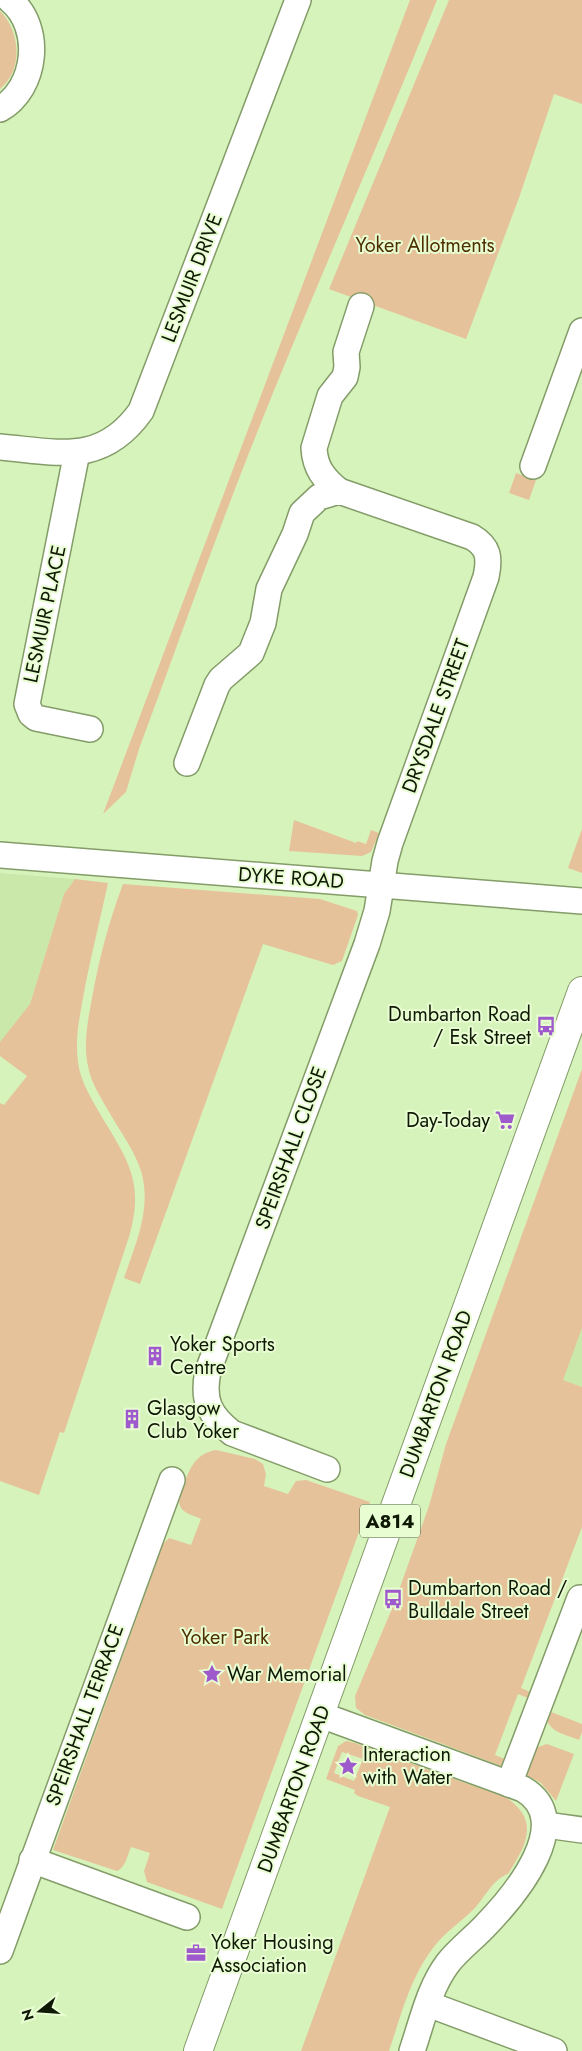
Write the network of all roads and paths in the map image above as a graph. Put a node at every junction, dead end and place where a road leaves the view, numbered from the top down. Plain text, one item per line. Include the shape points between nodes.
1 (10, 0) edge
2 (298, 0) edge
3 (0, 109) edge
4 (361, 306) dead end
5 (582, 331) edge
6 (0, 447) edge
7 (77, 452) junction
8 (533, 466) dead end
9 (339, 491) junction
10 (90, 729) dead end
11 (187, 763) dead end
12 (0, 855) edge
13 (382, 886) junction
14 (582, 901) edge
15 (582, 991) edge
16 (327, 1469) dead end
17 (172, 1480) dead end
18 (581, 1598) edge
19 (321, 1715) junction
20 (509, 1784) junction
21 (546, 1825) junction
22 (582, 1830) edge
23 (32, 1860) junction
24 (187, 1917) dead end
25 (0, 1951) edge
26 (428, 2004) junction
27 (198, 2051) edge
28 (412, 2051) edge
29 (554, 2051) edge

1 - 3 street via 25,19 31,37 32,57 28,76 18,93
2 - 7 street, LESMUIR DRIVE via 147,398 131,425 121,434 97,448
4 - 9 street via 346,352 346,372 330,396 314,448 320,471
5 - 8 street
6 - 7 street, LESMUIR DRIVE
7 - 10 street, LESMUIR PLACE via 27,704 30,714 36,718
9 - 11 street via 319,496 302,513 269,589 263,623 251,653 217,685
9 - 13 street, DRYSDALE STREET via 472,537 489,554 484,583 395,829 385,861
12 - 13 street, DYKE ROAD
13 - 14 street, DYKE ROAD
13 - 16 street, SPEIRSHALL CLOSE via 378,912 367,944 205,1385 211,1411 232,1433
15 - 19 main road, DUMBARTON ROAD / A814
17 - 23 street, SPEIRSHALL TERRACE
18 - 20 street
19 - 20 street
19 - 27 main road, DUMBARTON ROAD / A814
20 - 21 street via 531,1794 539,1803
21 - 22 street
21 - 26 street via 540,1847 512,1894 448,1963
23 - 24 street
23 - 25 street, SPEIRSHALL TERRACE
26 - 28 street
26 - 29 street

